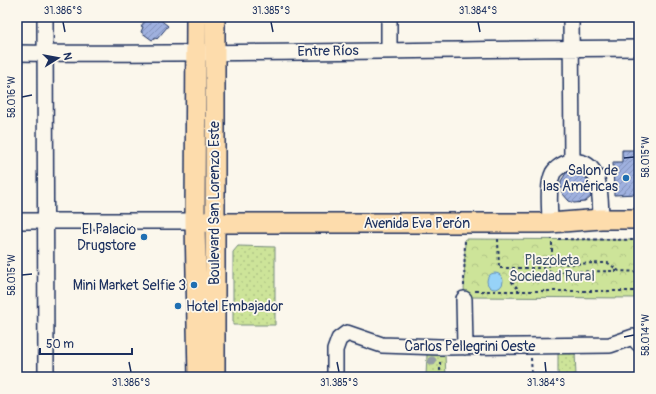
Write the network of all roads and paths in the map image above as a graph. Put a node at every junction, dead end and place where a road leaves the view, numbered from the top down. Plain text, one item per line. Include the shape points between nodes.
1 (45, 17) edge
2 (196, 17) edge
3 (215, 17) edge
4 (388, 17) edge
5 (571, 17) edge
6 (571, 48) junction
7 (639, 48) edge
8 (389, 50) junction
9 (17, 54) edge
10 (45, 54) junction
11 (195, 54) junction
12 (214, 54) junction
13 (572, 162) junction
14 (601, 219) junction
15 (639, 219) edge
16 (17, 221) edge
17 (45, 221) junction
18 (195, 221) junction
19 (214, 223) junction
20 (465, 223) junction
21 (551, 231) junction
22 (498, 239) dead end
23 (552, 264) junction
24 (512, 268) junction
25 (544, 268) junction
26 (619, 271) junction
27 (639, 272) edge
28 (639, 290) edge
29 (520, 291) junction
30 (464, 295) junction
31 (639, 344) edge
32 (531, 346) junction
33 (440, 347) junction
34 (464, 347) junction
35 (46, 377) edge
36 (198, 377) edge
37 (215, 377) edge
38 (335, 377) edge
39 (440, 377) edge
40 (532, 377) edge

1 - 10 street
2 - 11 main road, Boulevard San Lorenzo Este
3 - 12 main road, Boulevard San Lorenzo Este
4 - 8 street
5 - 6 street
6 - 7 street, Entre Ríos
6 - 8 street, Entre Ríos
6 - 13 street
8 - 12 street, Entre Ríos
9 - 10 street, Entre Ríos
10 - 11 street, Entre Ríos
10 - 17 street
11 - 12 street, Entre Ríos
11 - 18 main road, Boulevard San Lorenzo Este
12 - 19 main road, Boulevard San Lorenzo Este
13 - 14 street via 585,164 593,170 600,184
13 - 21 street via 564,163 554,172 550,186
14 - 15 main road, Avenida Eva Perón
14 - 21 main road, Avenida Eva Perón
16 - 17 street
17 - 18 street
17 - 35 street
18 - 19 main road, Avenida Eva Perón
18 - 36 main road, Boulevard San Lorenzo Este
19 - 20 main road, Avenida Eva Perón
19 - 37 main road, Boulevard San Lorenzo Este
20 - 21 main road, Avenida Eva Perón
20 - 30 path
21 - 23 path
22 - 24 path via 499,268
23 - 25 path
23 - 26 path via 608,263
24 - 25 path
24 - 29 path via 512,282
25 - 26 path via 552,272
26 - 27 path
28 - 29 path
29 - 30 path
30 - 34 street
31 - 32 street, Carlos Pellegrini Oeste via 633,337 610,345
32 - 34 street, Carlos Pellegrini Oeste
32 - 40 path
33 - 34 street, Carlos Pellegrini Oeste
33 - 38 street, Carlos Pellegrini Oeste via 382,345 347,333 339,339 335,350
33 - 39 path

